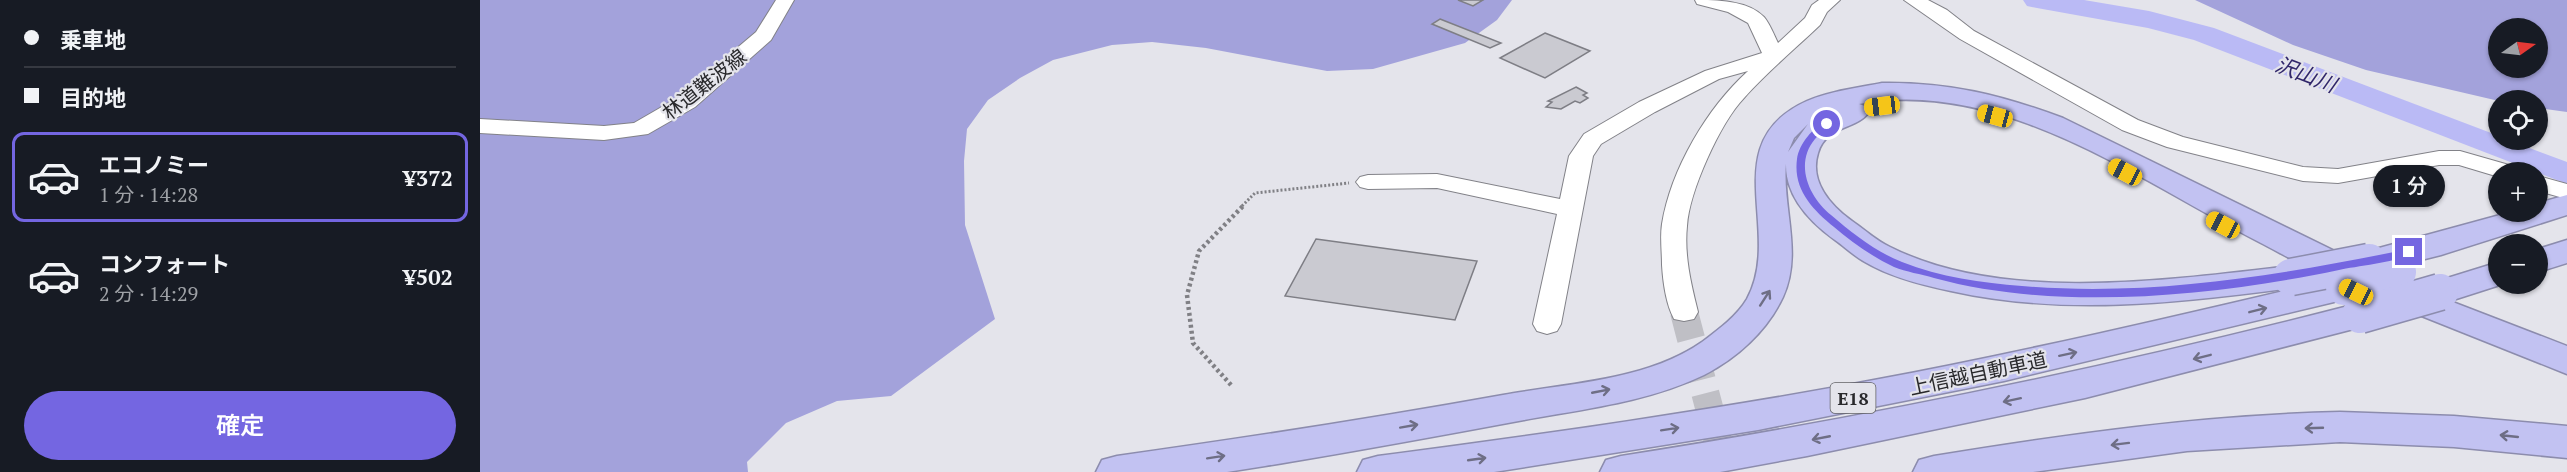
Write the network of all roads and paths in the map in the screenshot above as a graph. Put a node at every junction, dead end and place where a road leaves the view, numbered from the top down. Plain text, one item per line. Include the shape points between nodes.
1 (785, 0) edge
2 (1704, 0) edge
3 (1831, 0) edge
4 (1913, 0) edge
5 (1774, 56) junction
6 (487, 127) edge
7 (2488, 166) edge
8 (1368, 182) joint
9 (2548, 191) edge
10 (2566, 205) edge
11 (1571, 209) junction
12 (2567, 251) edge
13 (2548, 258) edge
14 (2488, 277) edge
15 (2307, 285) junction
16 (1684, 312) tunnel mouth
17 (1546, 324) dead end
18 (2567, 361) edge
19 (2567, 379) edge
20 (1232, 385) dead end
21 (2567, 442) edge
22 (1117, 472) edge
23 (1377, 472) edge
24 (1621, 472) edge
25 (1934, 472) edge

1 - 6 street, 林道難波線 via 764,36 687,102 640,129 604,133
2 - 5 street via 1735,8 1756,20
3 - 5 street
4 - 7 street via 1967,35 2130,125 2175,142 2303,174 2338,176 2439,158 2460,158
5 - 11 street via 1712,75 1592,139 1581,156
5 - 16 street via 1735,94 1711,126 1681,197 1674,226 1674,249
8 - 11 street via 1437,181
8 - 20 path via 1255,193 1198,251 1187,295 1193,343
9 - 10 street
10 - 15 highway, 上信越自動車道 / E18, bridge via 2384,267
11 - 17 street
12 - 13 highway
14 -> 24 highway, 上信越自動車道 / E18, bridge via 2190,360 1816,440
15 - 19 highway via 2067,293 1974,285 1935,277 1898,264 1840,229 1805,189 1800,170 1802,153 1827,124 1870,107 1940,105 2012,121 2092,155 2356,292
23 -> 15 highway, 上信越自動車道 / E18 via 1813,406 2094,349
22 -> 18 highway via 1341,438 1624,387 1709,355 1735,335 1771,289 1777,261 1770,175 1772,155 1780,138 1807,111 1880,91 1956,94 2032,114 2107,148 2317,258
21 -> 25 highway via 2416,429 2267,430 2106,446

